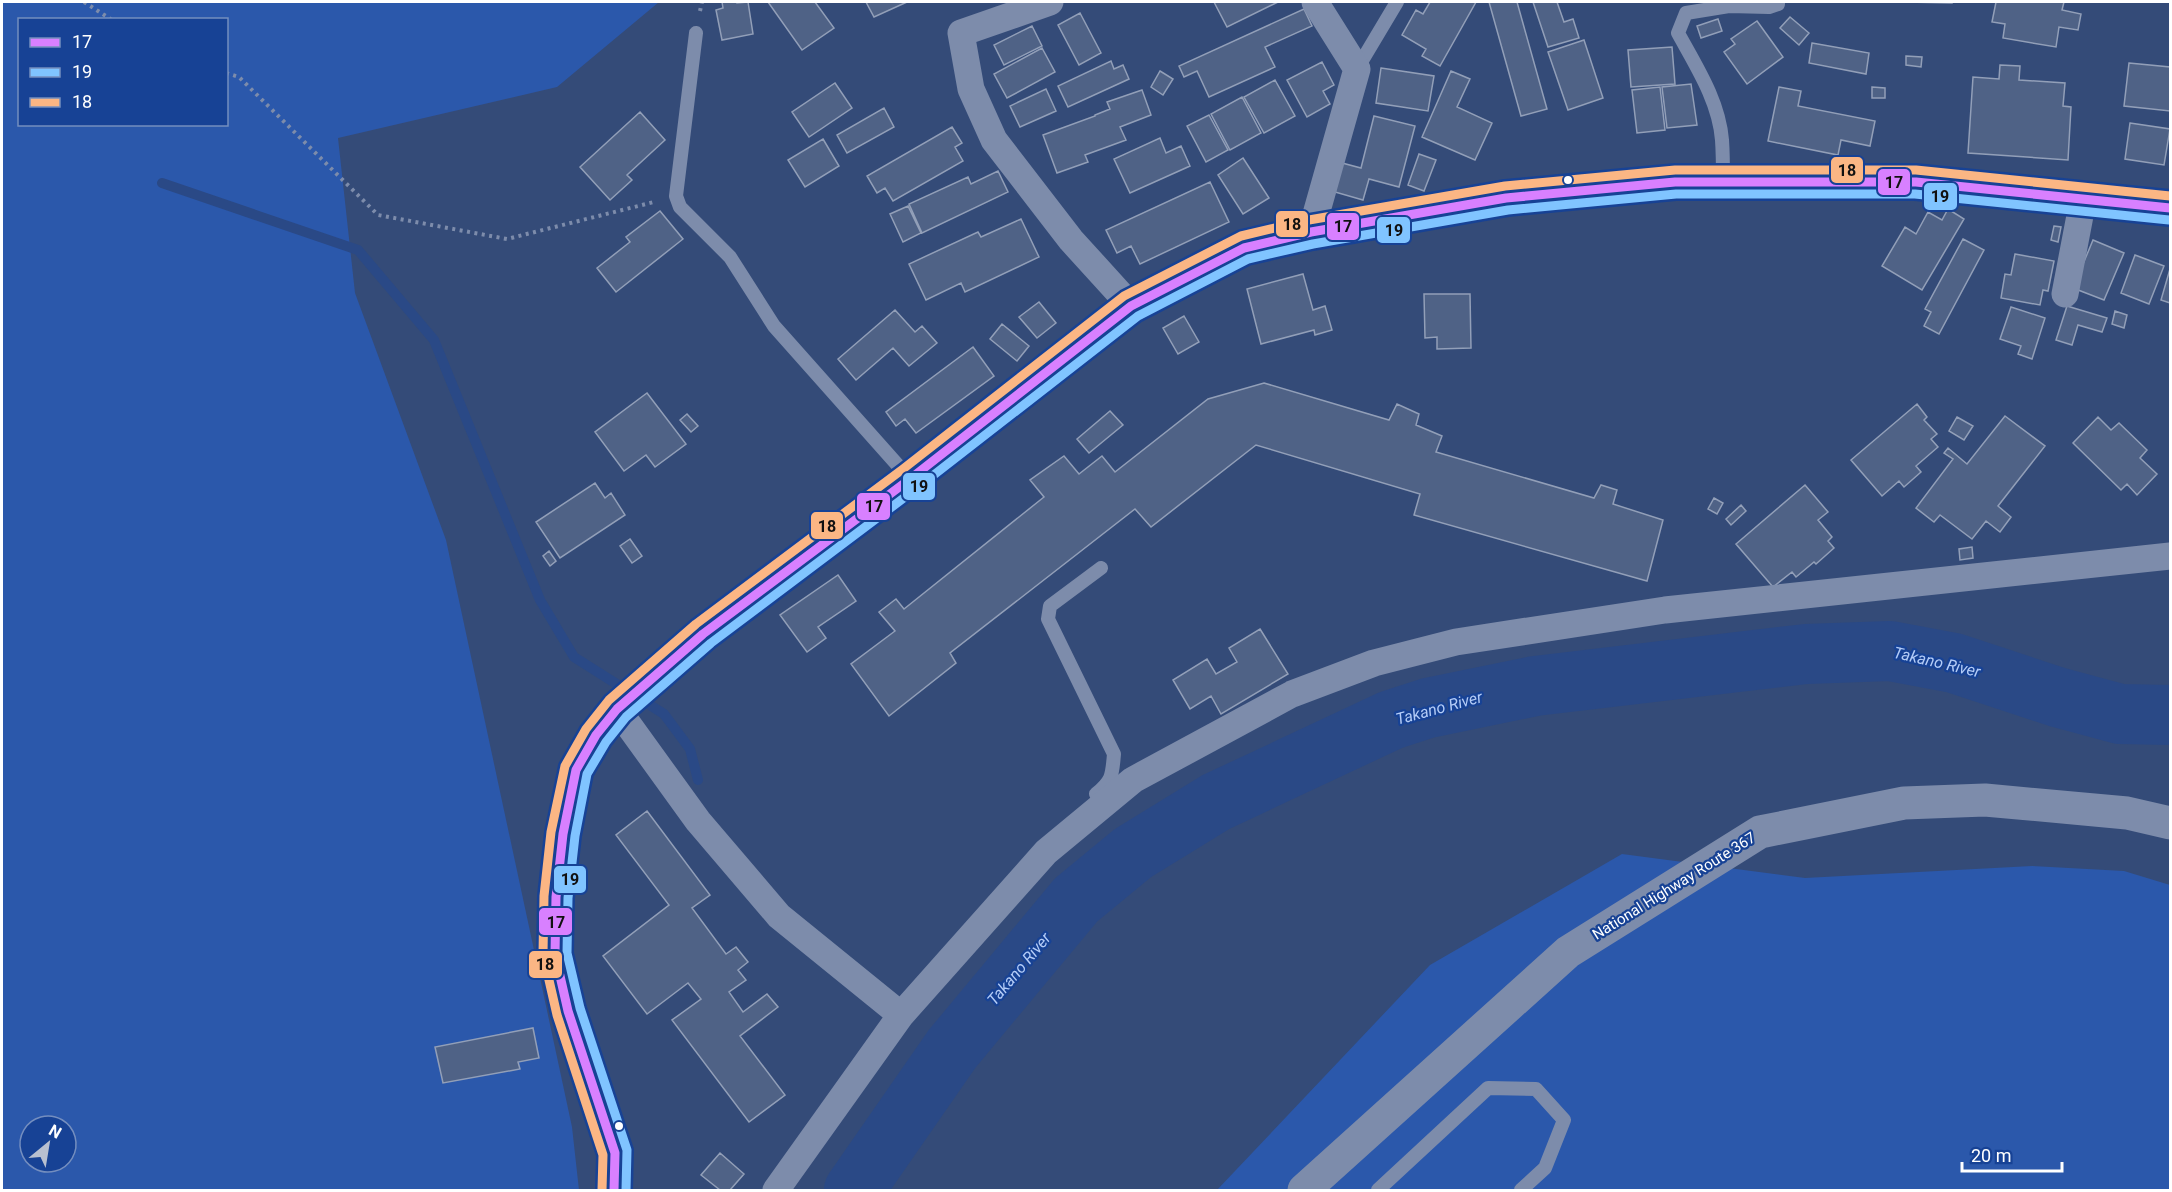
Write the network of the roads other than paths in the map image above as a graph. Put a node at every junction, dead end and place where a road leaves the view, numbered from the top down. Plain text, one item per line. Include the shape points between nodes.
1 (1050, 2) edge
2 (1315, 2) edge
3 (1397, 2) edge
4 (1778, 2) edge
5 (696, 33) dead end
6 (1357, 69) junction
7 (1723, 182) junction
8 (2083, 200) junction
9 (2170, 208) edge
10 (1311, 232) junction
11 (2065, 294) dead end
12 (1131, 306) junction
13 (910, 478) junction
14 (2170, 556) edge
15 (1101, 568) dead end
16 (617, 709) junction
17 (2170, 823) edge
18 (1046, 852) junction
19 (901, 1015) junction
20 (614, 1191) edge
21 (776, 1191) edge
22 (1304, 1191) edge
23 (1378, 1191) edge
24 (1521, 1191) edge

1 - 12 street via 961,33 971,88 994,140 1071,240
2 - 6 street
3 - 6 lane
4 - 7 lane via 1769,7 1729,6 1686,13 1678,33 1715,108 1722,138
5 - 13 lane via 676,196 680,207 730,257 774,326
6 - 10 street
7 - 8 street via 1916,182
7 - 10 street via 1675,182 1506,198
8 - 9 street
8 - 11 street
10 - 12 street via 1244,248
12 - 13 street
13 - 16 street via 703,634
14 - 18 street via 1665,610 1456,642 1415,652 1292,694 1133,780
15 - 18 lane via 1050,606 1048,619 1114,754 1113,769 1108,784 1056,829
16 - 19 street via 698,821 779,916
16 - 20 street via 576,770 563,834 555,954 568,1011 615,1153
17 - 22 highway, National Highway Route 367 via 2127,813 1985,800 1904,803 1760,832 1568,952
18 - 19 street
19 - 21 street
23 - 24 lane via 1488,1088 1536,1089 1564,1120 1545,1168

